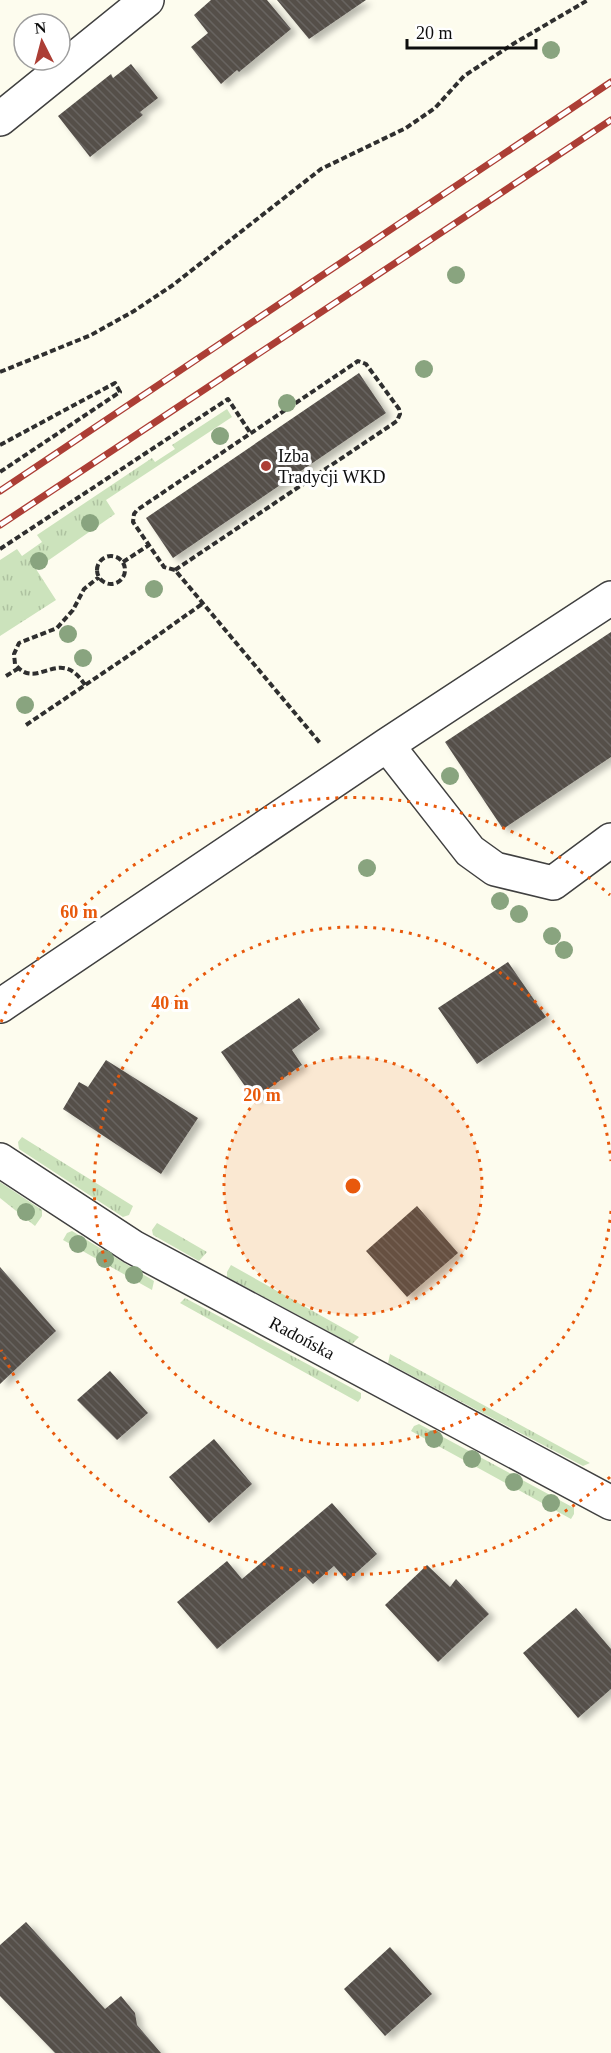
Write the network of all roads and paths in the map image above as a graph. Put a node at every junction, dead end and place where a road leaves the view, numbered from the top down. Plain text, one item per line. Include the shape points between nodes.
1 (147, 0) edge
2 (588, 0) edge
3 (0, 119) edge
4 (0, 372) edge
5 (251, 434) junction
6 (0, 445) edge
7 (0, 472) edge
8 (149, 545) junction
9 (0, 549) edge
10 (123, 562) junction
11 (175, 570) junction
12 (99, 577) junction
13 (611, 598) edge
14 (202, 604) junction
15 (19, 668) junction
16 (6, 676) dead end
17 (85, 685) junction
18 (26, 725) dead end
19 (387, 745) junction
20 (345, 774) junction
21 (611, 840) edge
22 (0, 1006) edge
23 (0, 1160) edge
24 (611, 1503) edge

1 - 3 street
2 - 4 path via 464,75 435,108 406,128 321,169 173,285 134,310 91,335
5 - 8 path via 137,510 133,522
5 - 9 path via 228,399
5 - 11 path via 358,361 366,364 400,414 397,421
6 - 7 path via 115,383 120,392
8 - 10 path
8 - 11 path via 164,567
10 - 12 path via 114,556 104,559 98,567
10 - 12 path via 125,573 119,582 108,584
11 - 14 path
12 - 15 path via 84,588 73,610 57,628 20,643 14,654
13 - 19 street
14 - 17 path
14 - 20 path
15 - 16 path
15 - 17 path via 30,675 55,668 68,669
17 - 18 path
19 - 20 street
19 - 21 street via 470,851 495,869 553,883
20 - 22 street
23 - 24 street, Radońska via 133,1247

